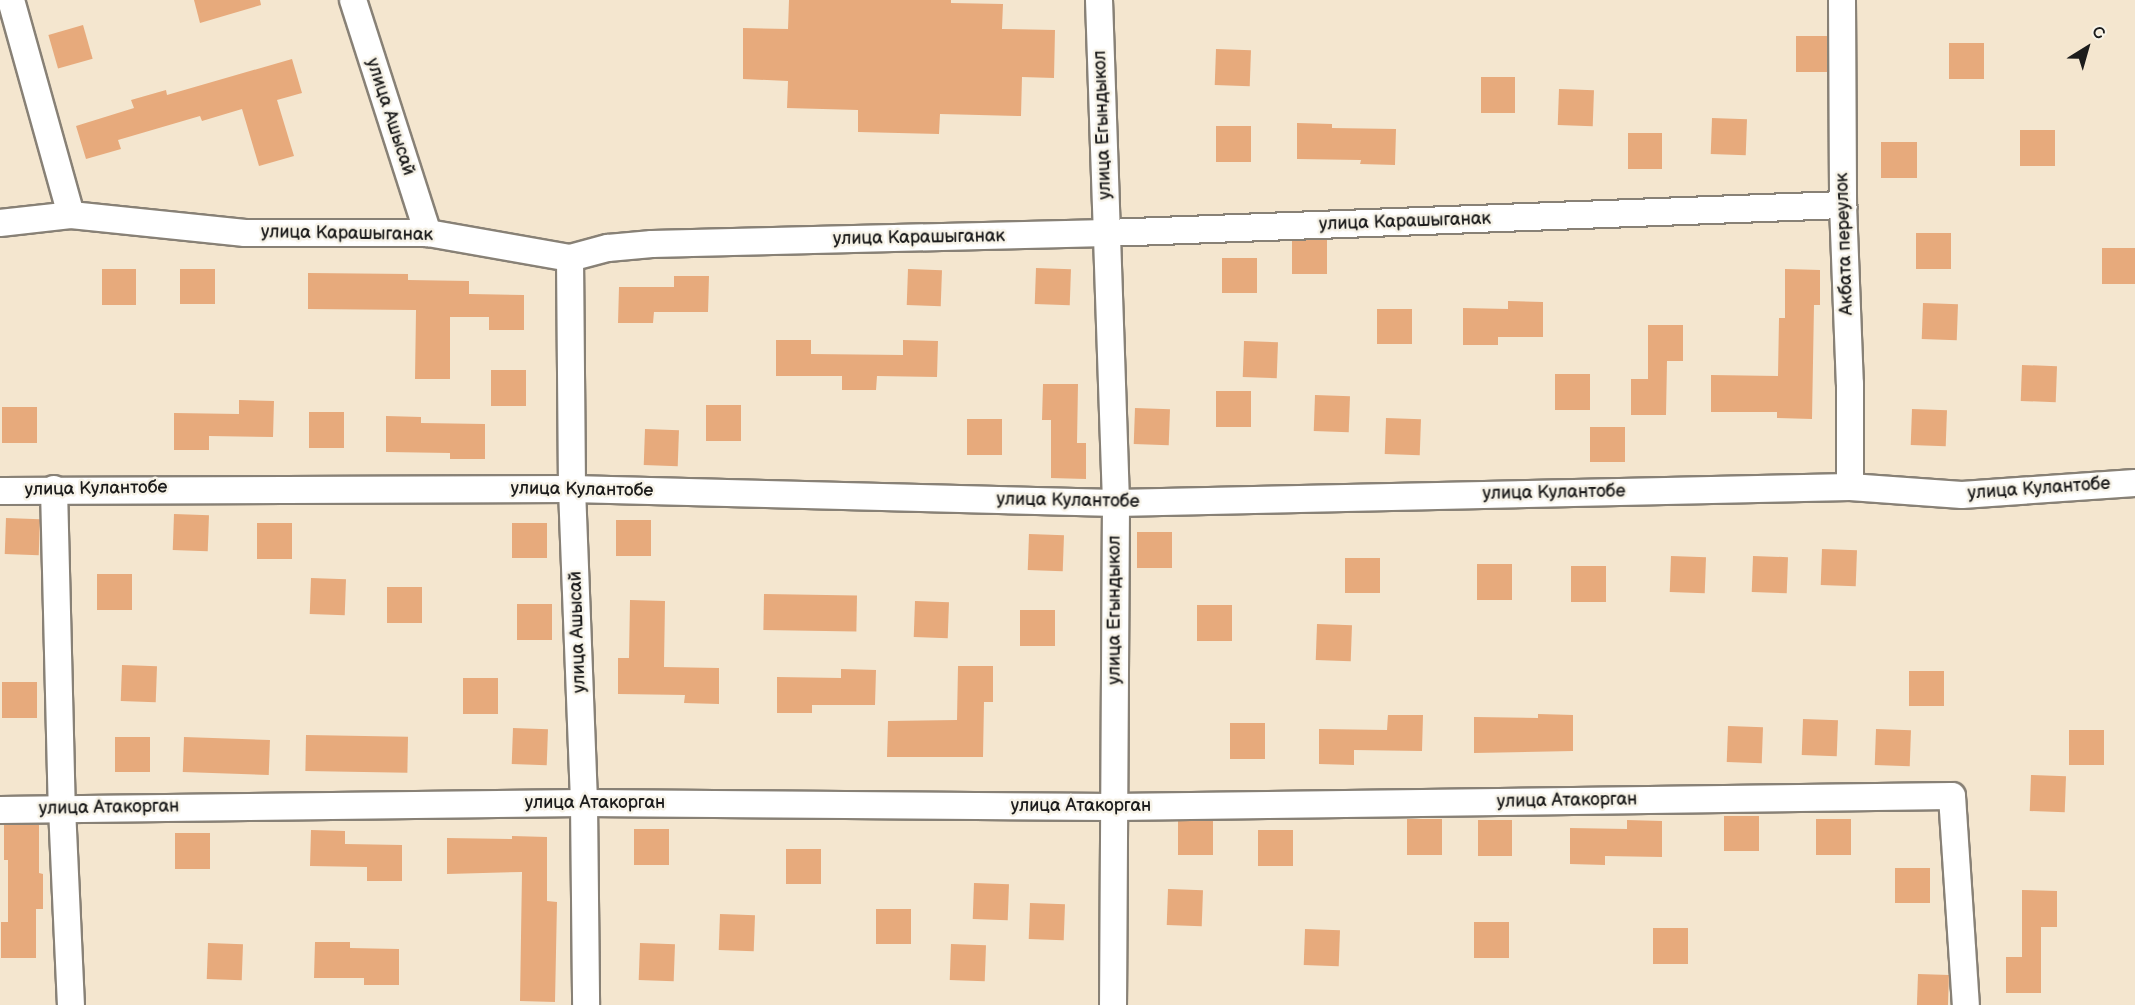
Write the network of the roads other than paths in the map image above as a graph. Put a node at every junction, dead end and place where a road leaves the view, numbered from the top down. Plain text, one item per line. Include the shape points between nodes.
1 (11, 0) edge
2 (353, 0) edge
3 (1099, 0) edge
4 (1842, 0) edge
5 (1843, 205) junction
6 (70, 214) junction
7 (0, 223) edge
8 (428, 233) junction
9 (1107, 233) junction
10 (570, 258) junction
11 (2135, 483) edge
12 (1850, 487) junction
13 (54, 489) junction
14 (572, 489) junction
15 (0, 491) edge
16 (1116, 503) junction
17 (584, 802) junction
18 (1114, 807) junction
19 (62, 808) junction
20 (0, 810) edge
21 (71, 1005) edge
22 (586, 1005) edge
23 (1113, 1005) edge
24 (1966, 1005) edge

1 - 6 street
2 - 8 street, улица Ашысай
3 - 9 street, улица Егындыкол
4 - 5 street, Акбата переулок
5 - 9 street, улица Карашыганак
5 - 12 street, Акбата переулок
6 - 7 street, улица Карашыганак
6 - 8 street, улица Карашыганак via 245,233
8 - 10 street, улица Карашыганак
9 - 10 street, улица Карашыганак via 652,244 608,248
9 - 16 street, улица Егындыкол
10 - 14 street, улица Ашысай
11 - 12 street, улица Кулантобе via 1962,495
12 - 16 street, улица Кулантобе
13 - 14 street, улица Кулантобе
13 - 15 street, улица Кулантобе
13 - 19 street
14 - 16 street, улица Кулантобе
14 - 17 street, улица Ашысай
16 - 18 street, улица Егындыкол
17 - 18 street, улица Атакорган
17 - 19 street, улица Атакорган
17 - 22 street, улица Ашысай
18 - 23 street, улица Егындыкол
18 - 24 street, улица Атакорган via 1952,796
19 - 20 street, улица Атакорган
19 - 21 street

